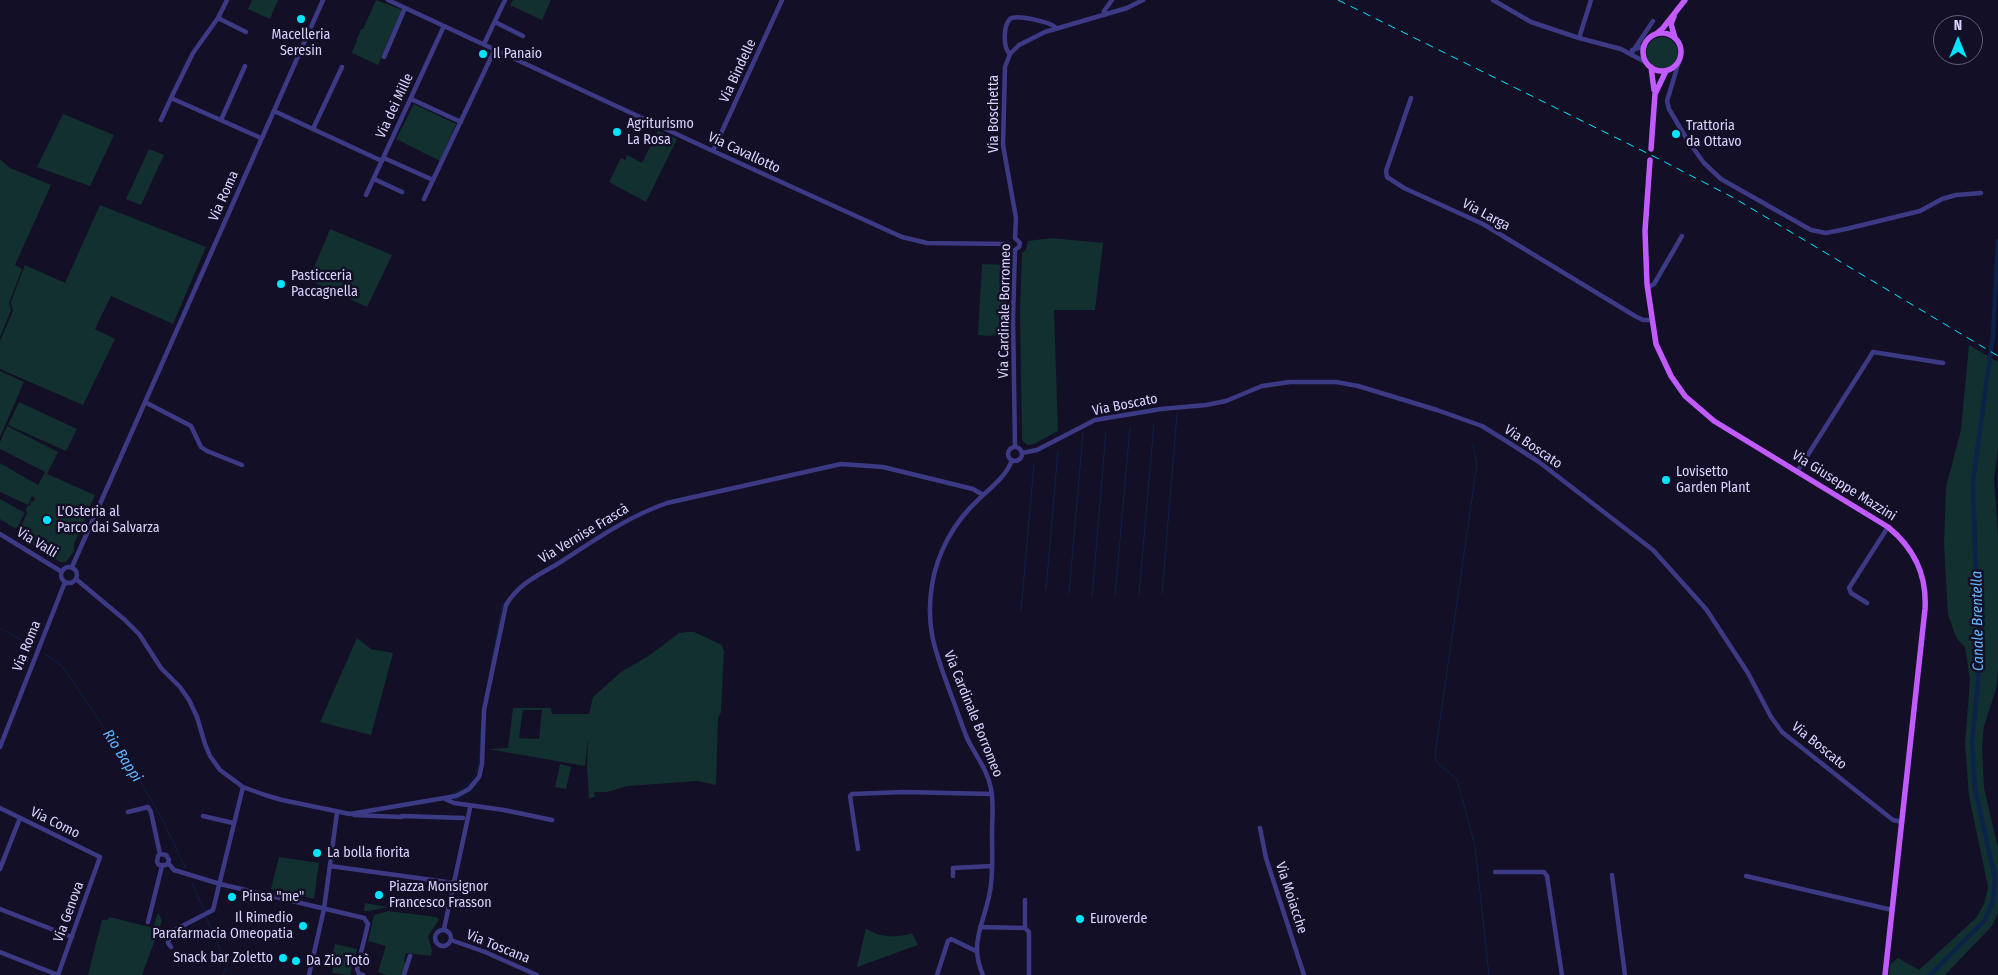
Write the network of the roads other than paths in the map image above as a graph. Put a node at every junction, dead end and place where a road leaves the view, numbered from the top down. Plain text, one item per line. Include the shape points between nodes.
1 (227, 0) edge
2 (323, 0) edge
3 (388, 0) edge
4 (505, 0) edge
5 (782, 0) edge
6 (1112, 0) edge
7 (1143, 0) edge
8 (1493, 0) edge
9 (1591, 0) edge
10 (1685, 0) edge
11 (400, 2) edge
12 (405, 8) junction
13 (1675, 11) junction
14 (1104, 14) junction
15 (218, 18) junction
16 (1653, 21) dead end
17 (495, 22) junction
18 (444, 26) junction
19 (1056, 28) junction
20 (246, 32) dead end
21 (1655, 35) junction
22 (523, 36) dead end
23 (1579, 38) junction
24 (1675, 38) junction
25 (484, 44) junction
26 (1644, 46) junction
27 (495, 49) junction
28 (1631, 52) junction
29 (1010, 54) junction
30 (384, 57) dead end
31 (1680, 58) junction
32 (1649, 65) junction
33 (245, 66) dead end
34 (342, 67) dead end
35 (1666, 71) junction
36 (1660, 81) junction
37 (1671, 85) junction
38 (1655, 94) junction
39 (172, 98) junction
40 (1411, 98) dead end
41 (411, 99) junction
42 (274, 111) junction
43 (161, 120) dead end
44 (221, 120) junction
45 (461, 122) junction
46 (313, 129) junction
47 (262, 138) junction
48 (1651, 149) dead end
49 (713, 151) junction
50 (383, 160) junction
51 (1650, 160) dead end
52 (374, 178) junction
53 (433, 180) junction
54 (402, 192) dead end
55 (1981, 193) dead end
56 (366, 195) dead end
57 (424, 199) dead end
58 (1682, 236) dead end
59 (1015, 238) junction
60 (1008, 244) junction
61 (1015, 250) junction
62 (1647, 288) junction
63 (1651, 320) junction
64 (1943, 363) dead end
65 (145, 402) junction
66 (1016, 446) junction
67 (1022, 453) junction
68 (1012, 460) junction
69 (242, 465) dead end
70 (1797, 472) junction
71 (983, 496) junction
72 (1888, 527) junction
73 (0, 534) edge
74 (72, 567) junction
75 (62, 572) junction
76 (76, 579) junction
77 (65, 582) junction
78 (1867, 603) dead end
79 (0, 747) edge
80 (243, 787) junction
81 (992, 794) junction
82 (445, 799) junction
83 (0, 808) edge
84 (470, 808) dead end
85 (128, 812) dead end
86 (337, 813) junction
87 (350, 814) junction
88 (203, 816) dead end
89 (20, 818) junction
90 (464, 818) dead end
91 (552, 820) dead end
92 (1902, 822) junction
93 (233, 823) junction
94 (1260, 828) dead end
95 (858, 849) dead end
96 (160, 854) junction
97 (100, 857) joint
98 (168, 863) junction
99 (162, 866) junction
100 (330, 866) junction
101 (992, 866) junction
102 (0, 869) edge
103 (1496, 872) dead end
104 (1612, 875) dead end
105 (953, 876) dead end
106 (1746, 876) dead end
107 (454, 883) junction
108 (220, 884) junction
109 (1025, 900) dead end
110 (0, 909) edge
111 (324, 909) junction
112 (1892, 910) junction
113 (148, 922) dead end
114 (980, 927) junction
115 (1025, 928) junction
116 (444, 929) junction
117 (72, 937) junction
118 (451, 940) junction
119 (171, 947) dead end
120 (976, 951) junction
121 (0, 952) edge
122 (410, 956) dead end
123 (58, 975) edge
124 (309, 975) edge
125 (363, 975) edge
126 (404, 975) edge
127 (537, 975) edge
128 (937, 975) edge
129 (983, 975) edge
130 (1029, 975) edge
131 (1304, 975) edge
132 (1562, 975) edge
133 (1625, 975) edge
134 (1885, 975) edge

1 - 15 street
2 - 42 street, Via Roma
3 - 11 street, Via Cavallotto
4 - 17 street
5 - 49 street, Via Bindelle
6 - 14 street
7 - 14 street
8 - 23 street via 1532,22
9 - 23 street
10 - 13 main road
11 - 12 street, Via Cavallotto
12 - 18 street, Via Cavallotto
12 - 30 street
13 - 21 main road
13 - 24 main road via 1671,24
14 - 19 street
15 - 20 street
15 - 39 street via 193,53
16 - 28 street
17 - 22 street
17 - 25 street
18 - 25 street, Via Cavallotto
18 - 41 street, Via dei Mille
19 - 29 street via 1028,40
19 - 29 street via 1053,24 1036,20 1010,19 1005,43
21 - 24 main road via 1666,34
21 - 26 main road
23 - 28 street
24 - 31 main road via 1681,48
25 - 27 street, Via Cavallotto
26 - 28 street
26 - 32 main road via 1644,58
27 - 45 street
27 - 49 street, Via Cavallotto
28 - 32 street
29 - 59 street, Via Boschetta via 1005,67 1003,145 1016,218
31 - 35 main road
31 - 37 street
32 - 35 main road
32 - 38 main road
33 - 44 street
34 - 46 street
35 - 36 main road
35 - 37 street
36 - 37 street via 1668,80
36 - 38 main road
37 - 55 street via 1667,102 1669,109 1688,141 1714,174 1811,230 1826,233 1846,229 1920,210 1956,195
38 - 48 main road
39 - 43 street
39 - 44 street
40 - 63 street, Via Larga via 1387,176 1404,188 1483,224 1643,320
41 - 45 street
41 - 50 street, Via dei Mille
42 - 46 street
42 - 47 street, Via Roma
44 - 47 street
45 - 53 street
46 - 50 street
47 - 65 street, Via Roma
49 - 60 street, Via Cavallotto via 902,237 927,243
50 - 52 street, Via dei Mille
50 - 53 street
51 - 62 main road, Via Giuseppe Mazzini via 1645,253
52 - 54 street
52 - 56 street, Via dei Mille
53 - 57 street
58 - 62 street via 1654,284
59 - 60 street
59 - 61 street, Via Cardinale Borromeo via 1020,245
60 - 61 street
61 - 66 street, Via Cardinale Borromeo
62 - 63 main road, Via Giuseppe Mazzini
63 - 70 main road, Via Giuseppe Mazzini via 1662,360 1686,396 1714,420
64 - 70 street via 1872,352
65 - 69 street via 191,426 201,446 207,450
65 - 74 street, Via Roma
66 - 67 street
66 - 68 street, Via Cardinale Borromeo via 1008,452
67 - 68 street, Via Cardinale Borromeo via 1019,460
67 - 92 street, Via Boscato via 1038,450 1095,420 1206,405 1226,401 1262,386 1290,382 1358,386 1482,426 1539,462 1654,550 1706,609 1782,732 1893,820
68 - 71 street, Via Cardinale Borromeo via 1006,472
70 - 72 main road, Via Giuseppe Mazzini
71 - 81 street, Via Cardinale Borromeo via 961,519 942,550 932,587 930,624 937,655
71 - 82 street, Via Vernise Frascà via 972,489 883,467 841,464 667,503 616,526 529,579 512,595 506,605 484,710 479,777 469,788
72 - 78 street via 1849,588 1851,593
72 - 92 main road, Via Giuseppe Mazzini via 1917,560 1925,593
73 - 75 street, Via Valli
74 - 75 street
74 - 76 street via 77,572
75 - 77 street
76 - 77 street
76 - 80 street, Via Vernise Frascà via 139,634 161,668 189,700 210,756 220,770
77 - 79 street, Via Roma
80 - 86 street, Via Vernise Frascà
80 - 93 street
81 - 95 street, Via Cardinale Borromeo via 852,794
81 - 101 street, Via Cardinale Borromeo
82 - 87 street, Via Vernise Frascà
82 - 91 street, Via Vernise Frascà
83 - 89 street, Via Como
84 - 107 street
85 - 96 street via 148,807
86 - 87 street, Via Vernise Frascà
86 - 100 street
87 - 90 street, Via Vernise Frascà
88 - 93 street
89 - 97 street, Via Como
89 - 102 street
92 - 112 main road, Via Giuseppe Mazzini
93 - 108 street
94 - 131 street, Via Moiacche via 1266,858
96 - 98 street via 168,857
96 - 99 street via 157,862
97 - 117 street, Via Genova
98 - 99 street
98 - 108 street via 174,870
99 - 113 street
100 - 107 street
100 - 111 street
101 - 105 street via 953,868
101 - 114 street, Via Cardinale Borromeo via 990,892
103 - 132 street via 1544,872
104 - 133 street
106 - 112 street
107 - 116 street
108 - 111 street
108 - 119 street via 212,910 171,932 168,943
109 - 115 street
110 - 117 street
111 - 124 street
111 - 125 street via 367,920 357,969
112 - 134 main road, Via Giuseppe Mazzini
114 - 115 street
114 - 120 street, Via Cardinale Borromeo
115 - 130 street via 1029,932
116 - 118 street, Via Toscana via 450,933
116 - 118 street, Via Toscana via 436,932 436,943 443,946
117 - 123 street, Via Genova
118 - 127 street, Via Toscana
120 - 128 street via 951,939
120 - 129 street, Via Cardinale Borromeo
121 - 123 street
122 - 126 street

